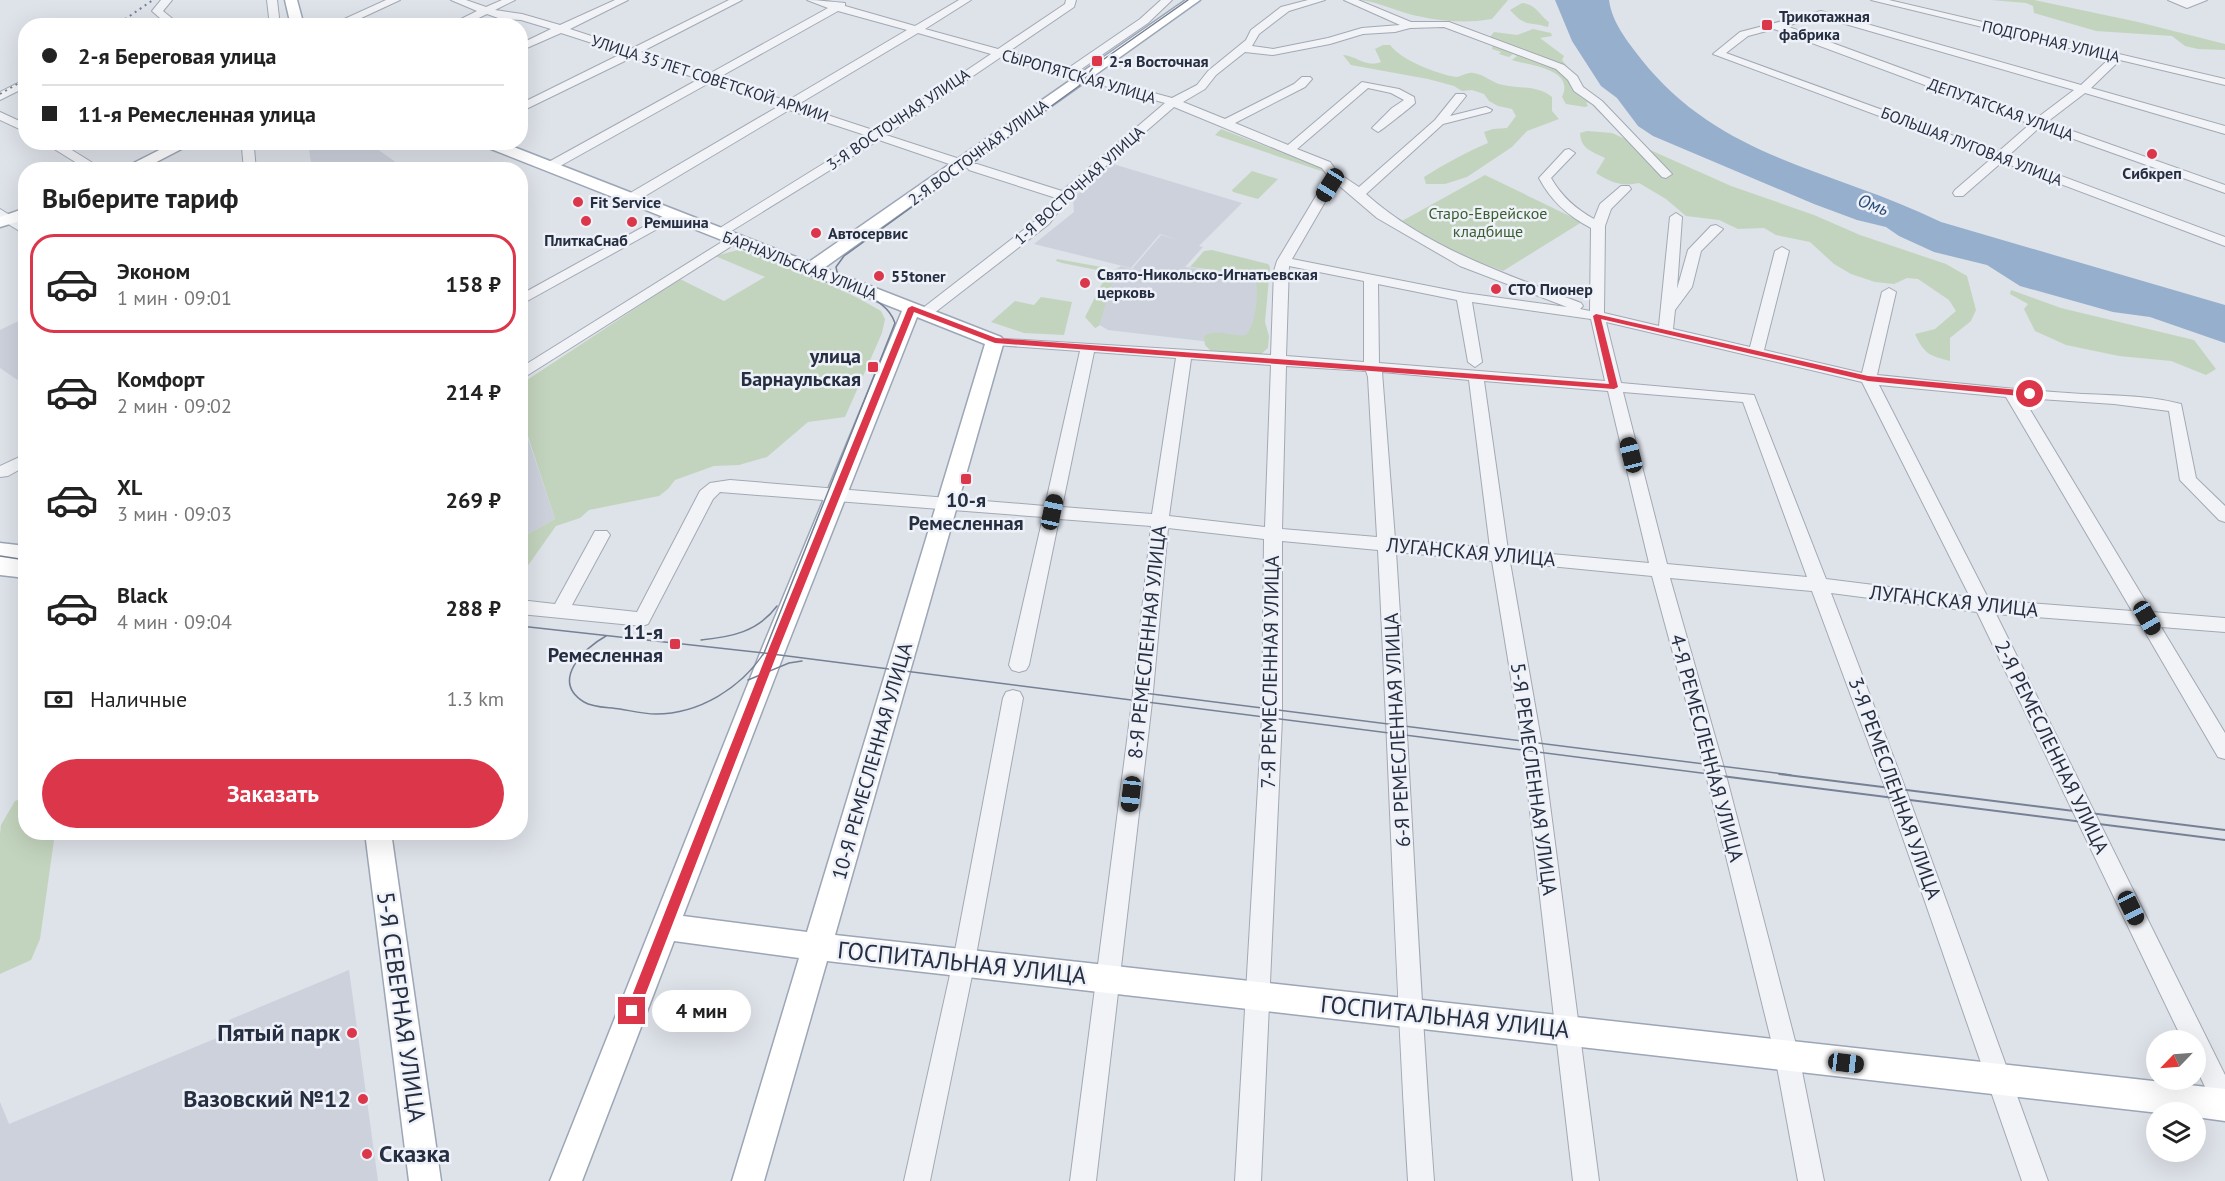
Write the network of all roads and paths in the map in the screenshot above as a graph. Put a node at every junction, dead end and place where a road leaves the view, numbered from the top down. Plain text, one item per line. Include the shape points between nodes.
1 (167, 0) edge
2 (272, 0) edge
3 (291, 0) edge
4 (394, 0) edge
5 (456, 0) edge
6 (510, 0) edge
7 (623, 0) edge
8 (737, 0) edge
9 (812, 0) edge
10 (849, 0) edge
11 (966, 0) edge
12 (1071, 0) edge
13 (1167, 0) edge
14 (1194, 0) edge
15 (1204, 0) edge
16 (1320, 0) edge
17 (1349, 0) edge
18 (1876, 0) edge
19 (2173, 0) edge
20 (2202, 0) edge
21 (837, 7) junction
22 (485, 11) junction
23 (1376, 11) junction
24 (167, 18) edge
25 (274, 18) edge
26 (296, 18) edge
27 (352, 18) edge
28 (470, 18) edge
29 (525, 18) edge
30 (528, 19) edge
31 (1444, 24) junction
32 (1410, 25) junction
33 (1778, 27) junction
34 (561, 29) junction
35 (916, 30) junction
36 (1149, 36) junction
37 (528, 44) edge
38 (1242, 48) junction
39 (632, 53) junction
40 (998, 53) junction
41 (2117, 57) junction
42 (1081, 76) junction
43 (710, 78) junction
44 (1306, 79) dead end
45 (2225, 82) edge
46 (18, 86) edge
47 (2083, 89) junction
48 (1460, 96) dead end
49 (0, 97) edge
50 (1173, 102) junction
51 (789, 104) junction
52 (528, 105) edge
53 (1486, 110) dead end
54 (0, 115) edge
55 (1439, 122) junction
56 (1226, 123) junction
57 (2038, 123) junction
58 (18, 125) edge
59 (1378, 128) dead end
60 (2225, 130) edge
61 (878, 135) junction
62 (63, 150) edge
63 (167, 150) edge
64 (506, 150) edge
65 (1289, 150) junction
66 (1569, 153) dead end
67 (2002, 157) junction
68 (84, 162) edge
69 (143, 162) edge
70 (967, 165) junction
71 (549, 167) junction
72 (1666, 174) dead end
73 (1334, 176) junction
74 (1625, 189) dead end
75 (2225, 189) edge
76 (1959, 193) dead end
77 (1358, 194) junction
78 (1064, 196) junction
79 (630, 199) junction
80 (18, 215) edge
81 (672, 215) junction
82 (1676, 217) dead end
83 (3, 218) edge
84 (18, 226) edge
85 (1598, 226) junction
86 (1716, 229) dead end
87 (727, 236) junction
88 (2225, 242) edge
89 (1782, 252) dead end
90 (1284, 261) junction
91 (819, 272) junction
92 (1371, 279) junction
93 (1889, 292) dead end
94 (528, 296) edge
95 (1464, 297) junction
96 (1668, 310) junction
97 (918, 311) junction
98 (1596, 316) junction
99 (1666, 331) junction
100 (995, 341) junction
101 (1088, 347) junction
102 (1756, 352) junction
103 (1184, 354) junction
104 (1277, 360) junction
105 (1372, 367) junction
106 (528, 370) edge
107 (1476, 370) junction
108 (1868, 379) junction
109 (1614, 387) junction
110 (2011, 392) junction
111 (18, 463) edge
112 (2, 472) dead end
113 (836, 494) junction
114 (947, 503) junction
115 (1052, 512) junction
116 (2225, 516) edge
117 (1160, 520) junction
118 (1273, 534) junction
119 (602, 535) dead end
120 (1388, 544) junction
121 (0, 551) edge
122 (18, 553) edge
123 (1500, 555) junction
124 (0, 567) edge
125 (18, 569) edge
126 (1659, 569) junction
127 (1820, 585) junction
128 (1983, 606) junction
129 (528, 608) edge
130 (560, 611) junction
131 (2147, 618) junction
132 (2225, 625) edge
133 (1019, 665) dead end
134 (1013, 698) dead end
135 (2225, 751) edge
136 (379, 840) edge
137 (665, 927) junction
138 (817, 947) junction
139 (964, 962) junction
140 (1108, 979) junction
141 (1258, 997) junction
142 (1409, 1012) junction
143 (1567, 1031) junction
144 (1787, 1056) junction
145 (2001, 1080) junction
146 (2225, 1101) edge
147 (2225, 1105) edge
148 (425, 1181) edge
149 (566, 1181) edge
150 (748, 1181) edge
151 (917, 1181) edge
152 (1083, 1181) edge
153 (1248, 1181) edge
154 (1421, 1181) edge
155 (1586, 1181) edge
156 (1811, 1181) edge
157 (2035, 1181) edge

1 - 24 street via 157,11
2 - 25 street
3 - 26 main road
4 - 27 street
5 - 22 street, УЛИЦА 35 ЛЕТ СОВЕТСКОЙ АРМИИ
6 - 22 street
7 - 34 street
8 - 39 street
9 - 21 street, СЫРОПЯТСКАЯ УЛИЦА
10 - 21 street
11 - 35 street
12 - 40 street, 3-Я ВОСТОЧНАЯ УЛИЦА via 1070,5
13 - 42 street
14 - 36 main road
15 - 36 main road
16 - 38 street, 1-Я ВОСТОЧНАЯ УЛИЦА via 1285,9
17 - 23 street
18 - 41 street, ПОДГОРНАЯ УЛИЦА
19 - 20 street via 2187,5
21 - 35 street, СЫРОПЯТСКАЯ УЛИЦА
21 - 43 street
22 - 28 street
22 - 29 street, УЛИЦА 35 ЛЕТ СОВЕТСКОЙ АРМИИ
23 - 31 street
23 - 32 street
30 - 34 street, УЛИЦА 35 ЛЕТ СОВЕТСКОЙ АРМИИ
31 - 32 street
31 - 72 street via 1560,67
32 - 38 street via 1362,31 1273,52
33 - 47 street via 1821,14
33 - 57 street, ДЕПУТАТСКАЯ УЛИЦА
33 - 67 street, БОЛЬШАЯ ЛУГОВАЯ УЛИЦА via 1744,34 1718,54
34 - 37 street
34 - 39 street, УЛИЦА 35 ЛЕТ СОВЕТСКОЙ АРМИИ
35 - 40 street, СЫРОПЯТСКАЯ УЛИЦА
35 - 51 street
36 - 42 main road, 2-Я ВОСТОЧНАЯ УЛИЦА
38 - 50 street, 1-Я ВОСТОЧНАЯ УЛИЦА via 1201,87
39 - 43 street, УЛИЦА 35 ЛЕТ СОВЕТСКОЙ АРМИИ
39 - 52 street
40 - 42 street, СЫРОПЯТСКАЯ УЛИЦА
40 - 61 street, 3-Я ВОСТОЧНАЯ УЛИЦА
41 - 45 street, ПОДГОРНАЯ УЛИЦА
41 - 47 street
42 - 50 street, СЫРОПЯТСКАЯ УЛИЦА
42 - 70 main road, 2-Я ВОСТОЧНАЯ УЛИЦА
43 - 51 street, УЛИЦА 35 ЛЕТ СОВЕТСКОЙ АРМИИ
43 - 71 street
44 - 56 street via 1302,85
46 - 49 street
47 - 57 street
47 - 60 street
48 - 55 street
50 - 56 street, СЫРОПЯТСКАЯ УЛИЦА
50 - 78 street, 1-Я ВОСТОЧНАЯ УЛИЦА
51 - 61 street, УЛИЦА 35 ЛЕТ СОВЕТСКОЙ АРМИИ
51 - 79 street
53 - 55 street
54 - 58 street
55 - 77 street
56 - 65 street, СЫРОПЯТСКАЯ УЛИЦА
57 - 67 street
57 - 75 street, ДЕПУТАТСКАЯ УЛИЦА
59 - 65 street via 1410,99 1366,84
61 - 70 street, УЛИЦА 35 ЛЕТ СОВЕТСКОЙ АРМИИ
61 - 87 street, 3-Я ВОСТОЧНАЯ УЛИЦА
62 - 68 street
63 - 69 main road
64 - 71 main road, БАРНАУЛЬСКАЯ УЛИЦА
65 - 73 street, СЫРОПЯТСКАЯ УЛИЦА via 1326,165
66 - 85 street via 1545,178 1563,206
67 - 76 street
67 - 88 street, БОЛЬШАЯ ЛУГОВАЯ УЛИЦА
70 - 78 street, УЛИЦА 35 ЛЕТ СОВЕТСКОЙ АРМИИ
70 - 91 main road, 2-Я ВОСТОЧНАЯ УЛИЦА
71 - 79 main road, БАРНАУЛЬСКАЯ УЛИЦА
73 - 77 street, СЫРОПЯТСКАЯ УЛИЦА
73 - 90 street, 7-Я РЕМЕСЛЕННАЯ УЛИЦА
74 - 85 street via 1605,207
77 - 98 street, СЫРОПЯТСКАЯ УЛИЦА via 1382,215 1465,263
78 - 97 street, 1-Я ВОСТОЧНАЯ УЛИЦА via 1044,221
79 - 81 main road, БАРНАУЛЬСКАЯ УЛИЦА
80 - 83 main road
81 - 87 main road, БАРНАУЛЬСКАЯ УЛИЦА
81 - 94 street
82 - 96 street
83 - 84 street
85 - 98 street, 4-Я РЕМЕСЛЕННАЯ УЛИЦА
86 - 96 street via 1695,250 1685,287
87 - 91 main road, БАРНАУЛЬСКАЯ УЛИЦА
87 - 106 street, 3-Я ВОСТОЧНАЯ УЛИЦА
89 - 102 street
90 - 92 street
90 - 104 street, 7-Я РЕМЕСЛЕННАЯ УЛИЦА
91 - 97 main road, БАРНАУЛЬСКАЯ УЛИЦА
92 - 95 street
92 - 105 street, 6-Я РЕМЕСЛЕННАЯ УЛИЦА
93 - 108 street
95 - 98 street
95 - 107 street, 5-Я РЕМЕСЛЕННАЯ УЛИЦА
96 - 99 street
97 - 100 main road, БАРНАУЛЬСКАЯ УЛИЦА
97 - 113 main road
98 - 99 street
98 - 109 street, 4-Я РЕМЕСЛЕННАЯ УЛИЦА
99 - 102 street
100 - 101 street
100 - 114 main road, 10-Я РЕМЕСЛЕННАЯ УЛИЦА
101 - 103 street
101 - 115 street
102 - 108 street
103 - 104 street
103 - 117 street, 8-Я РЕМЕСЛЕННАЯ УЛИЦА
104 - 105 street
104 - 118 street, 7-Я РЕМЕСЛЕННАЯ УЛИЦА
105 - 107 street
105 - 120 street, 6-Я РЕМЕСЛЕННАЯ УЛИЦА via 1376,377
107 - 109 street
107 - 123 street, 5-Я РЕМЕСЛЕННАЯ УЛИЦА
108 - 110 street
108 - 128 street, 2-Я РЕМЕСЛЕННАЯ УЛИЦА
109 - 126 street, 4-Я РЕМЕСЛЕННАЯ УЛИЦА
109 - 127 street, 3-Я РЕМЕСЛЕННАЯ УЛИЦА via 1749,398
110 - 116 street via 2176,408 2187,480
110 - 131 street
111 - 112 street
113 - 114 street, ЛУГАНСКАЯ УЛИЦА
113 - 130 street, ЛУГАНСКАЯ УЛИЦА via 716,487 706,495 642,619
113 - 137 main road
114 - 115 street, ЛУГАНСКАЯ УЛИЦА
114 - 138 main road, 10-Я РЕМЕСЛЕННАЯ УЛИЦА
115 - 117 street, ЛУГАНСКАЯ УЛИЦА
115 - 133 street
117 - 118 street, ЛУГАНСКАЯ УЛИЦА
117 - 140 street, 8-Я РЕМЕСЛЕННАЯ УЛИЦА
118 - 120 street, ЛУГАНСКАЯ УЛИЦА
118 - 141 street, 7-Я РЕМЕСЛЕННАЯ УЛИЦА via 1272,718
119 - 130 street
120 - 123 street, ЛУГАНСКАЯ УЛИЦА
120 - 142 street, 6-Я РЕМЕСЛЕННАЯ УЛИЦА
121 - 122 main road
123 - 126 street, ЛУГАНСКАЯ УЛИЦА
123 - 143 street, 5-Я РЕМЕСЛЕННАЯ УЛИЦА via 1533,751
124 - 125 main road
126 - 127 street, ЛУГАНСКАЯ УЛИЦА
126 - 144 street, 4-Я РЕМЕСЛЕННАЯ УЛИЦА
127 - 128 street, ЛУГАНСКАЯ УЛИЦА
127 - 145 street, 3-Я РЕМЕСЛЕННАЯ УЛИЦА
128 - 131 street, ЛУГАНСКАЯ УЛИЦА
128 - 146 street, 2-Я РЕМЕСЛЕННАЯ УЛИЦА
129 - 130 street
131 - 132 street, ЛУГАНСКАЯ УЛИЦА
131 - 135 street
134 - 139 street
136 - 148 main road, 5-Я СЕВЕРНАЯ УЛИЦА
137 - 138 main road, ГОСПИТАЛЬНАЯ УЛИЦА
137 - 149 main road
138 - 139 main road, ГОСПИТАЛЬНАЯ УЛИЦА
138 - 150 main road, 10-Я РЕМЕСЛЕННАЯ УЛИЦА
139 - 140 main road, ГОСПИТАЛЬНАЯ УЛИЦА
139 - 151 street
140 - 141 main road, ГОСПИТАЛЬНАЯ УЛИЦА
140 - 152 street, 8-Я РЕМЕСЛЕННАЯ УЛИЦА
141 - 142 main road, ГОСПИТАЛЬНАЯ УЛИЦА
141 - 153 street, 7-Я РЕМЕСЛЕННАЯ УЛИЦА
142 - 143 main road, ГОСПИТАЛЬНАЯ УЛИЦА
142 - 154 street, 6-Я РЕМЕСЛЕННАЯ УЛИЦА
143 - 144 main road, ГОСПИТАЛЬНАЯ УЛИЦА
143 - 155 street, 5-Я РЕМЕСЛЕННАЯ УЛИЦА
144 - 145 main road, ГОСПИТАЛЬНАЯ УЛИЦА
144 - 156 street, 4-Я РЕМЕСЛЕННАЯ УЛИЦА
145 - 147 main road, ГОСПИТАЛЬНАЯ УЛИЦА
145 - 157 street, 3-Я РЕМЕСЛЕННАЯ УЛИЦА

